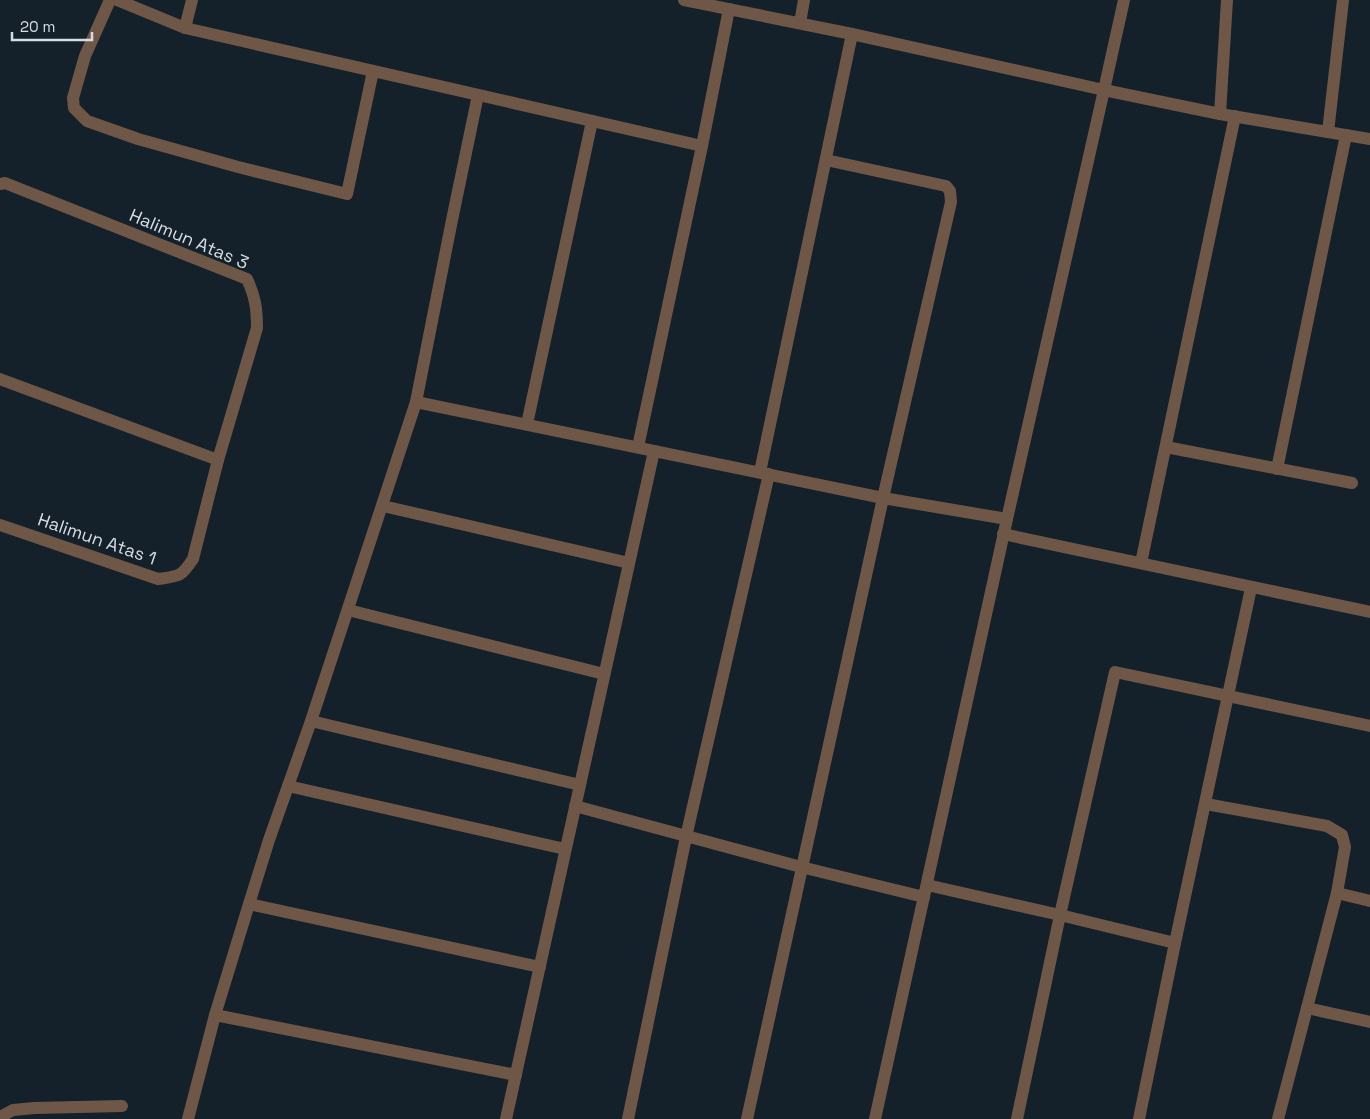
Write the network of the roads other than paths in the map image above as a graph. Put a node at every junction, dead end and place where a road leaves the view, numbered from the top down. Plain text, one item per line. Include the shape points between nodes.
1 (110, 0) edge
2 (117, 0) edge
3 (192, 0) edge
4 (684, 0) edge
5 (804, 0) edge
6 (1124, 0) edge
7 (1228, 0) edge
8 (1343, 0) edge
9 (729, 9) junction
10 (800, 23) junction
11 (185, 28) junction
12 (852, 34) junction
13 (372, 71) junction
14 (1104, 90) junction
15 (478, 95) junction
16 (1220, 114) junction
17 (1236, 116) junction
18 (592, 121) junction
19 (1328, 132) junction
20 (1346, 135) junction
21 (1370, 139) edge
22 (702, 146) junction
23 (826, 160) junction
24 (0, 184) edge
25 (0, 379) edge
26 (416, 402) junction
27 (527, 424) junction
28 (638, 447) junction
29 (1166, 447) junction
30 (654, 451) junction
31 (218, 460) junction
32 (1277, 469) junction
33 (764, 473) junction
34 (1352, 482) dead end
35 (884, 498) junction
36 (382, 506) junction
37 (1007, 519) junction
38 (0, 525) edge
39 (1003, 534) junction
40 (629, 563) junction
41 (1141, 563) junction
42 (1251, 588) junction
43 (348, 610) junction
44 (1370, 612) edge
45 (604, 674) junction
46 (1229, 695) junction
47 (311, 721) junction
48 (1370, 726) edge
49 (580, 785) junction
50 (288, 786) junction
51 (1206, 804) junction
52 (575, 806) junction
53 (686, 837) junction
54 (566, 849) junction
55 (802, 867) junction
56 (925, 891) junction
57 (1338, 893) junction
58 (1370, 901) edge
59 (249, 904) junction
60 (1060, 915) junction
61 (1175, 943) junction
62 (540, 967) junction
63 (1307, 1008) junction
64 (215, 1015) junction
65 (1370, 1022) edge
66 (516, 1075) junction
67 (122, 1106) dead end
68 (0, 1117) edge
69 (188, 1119) edge
70 (506, 1119) edge
71 (628, 1119) edge
72 (746, 1119) edge
73 (875, 1119) edge
74 (1017, 1119) edge
75 (1139, 1119) edge
76 (1278, 1119) edge

1 - 13 street via 86,56 73,98 74,108 87,122 100,127 238,167 347,194
2 - 11 street
3 - 11 street
4 - 9 street
5 - 10 street
6 - 14 street
7 - 16 street
8 - 19 street
9 - 10 street
9 - 22 street
10 - 12 street
11 - 13 street
12 - 14 street
12 - 23 street
13 - 15 street
14 - 16 street
14 - 37 street
15 - 18 street
15 - 26 street
16 - 17 street
17 - 19 street
17 - 29 street
18 - 22 street
18 - 27 street
19 - 20 street
20 - 21 street
20 - 32 street
22 - 28 street
23 - 33 street
23 - 35 street via 946,186 952,202
24 - 31 street, Halimun Atas 3 via 5,183 247,279 257,308 257,328
25 - 31 street
26 - 27 street
26 - 36 street
27 - 28 street
28 - 30 street
29 - 32 street
29 - 41 street
30 - 33 street
30 - 40 street
31 - 38 street, Halimun Atas 1 via 193,559 184,573 175,577 158,579
32 - 34 street
33 - 35 street
33 - 53 street
35 - 37 street
35 - 55 street
36 - 40 street
36 - 43 street
37 - 39 street
39 - 41 street
39 - 56 street
40 - 45 street
41 - 42 street
42 - 44 street
42 - 46 street
43 - 45 street
43 - 47 street
45 - 49 street
46 - 48 street
46 - 51 street
46 - 60 street via 1115,672
47 - 49 street
47 - 50 street
49 - 52 street
50 - 54 street
50 - 59 street
51 - 57 street via 1327,826 1342,835 1345,847
51 - 61 street
52 - 53 street
52 - 54 street
53 - 55 street
53 - 71 street
54 - 62 street
55 - 56 street
55 - 72 street
56 - 60 street
56 - 73 street
57 - 58 street
57 - 63 street
59 - 62 street
59 - 64 street
60 - 61 street
60 - 74 street
61 - 75 street
62 - 66 street
63 - 65 street
63 - 76 street
64 - 66 street
64 - 69 street
66 - 70 street
67 - 68 street via 34,1108 14,1110

